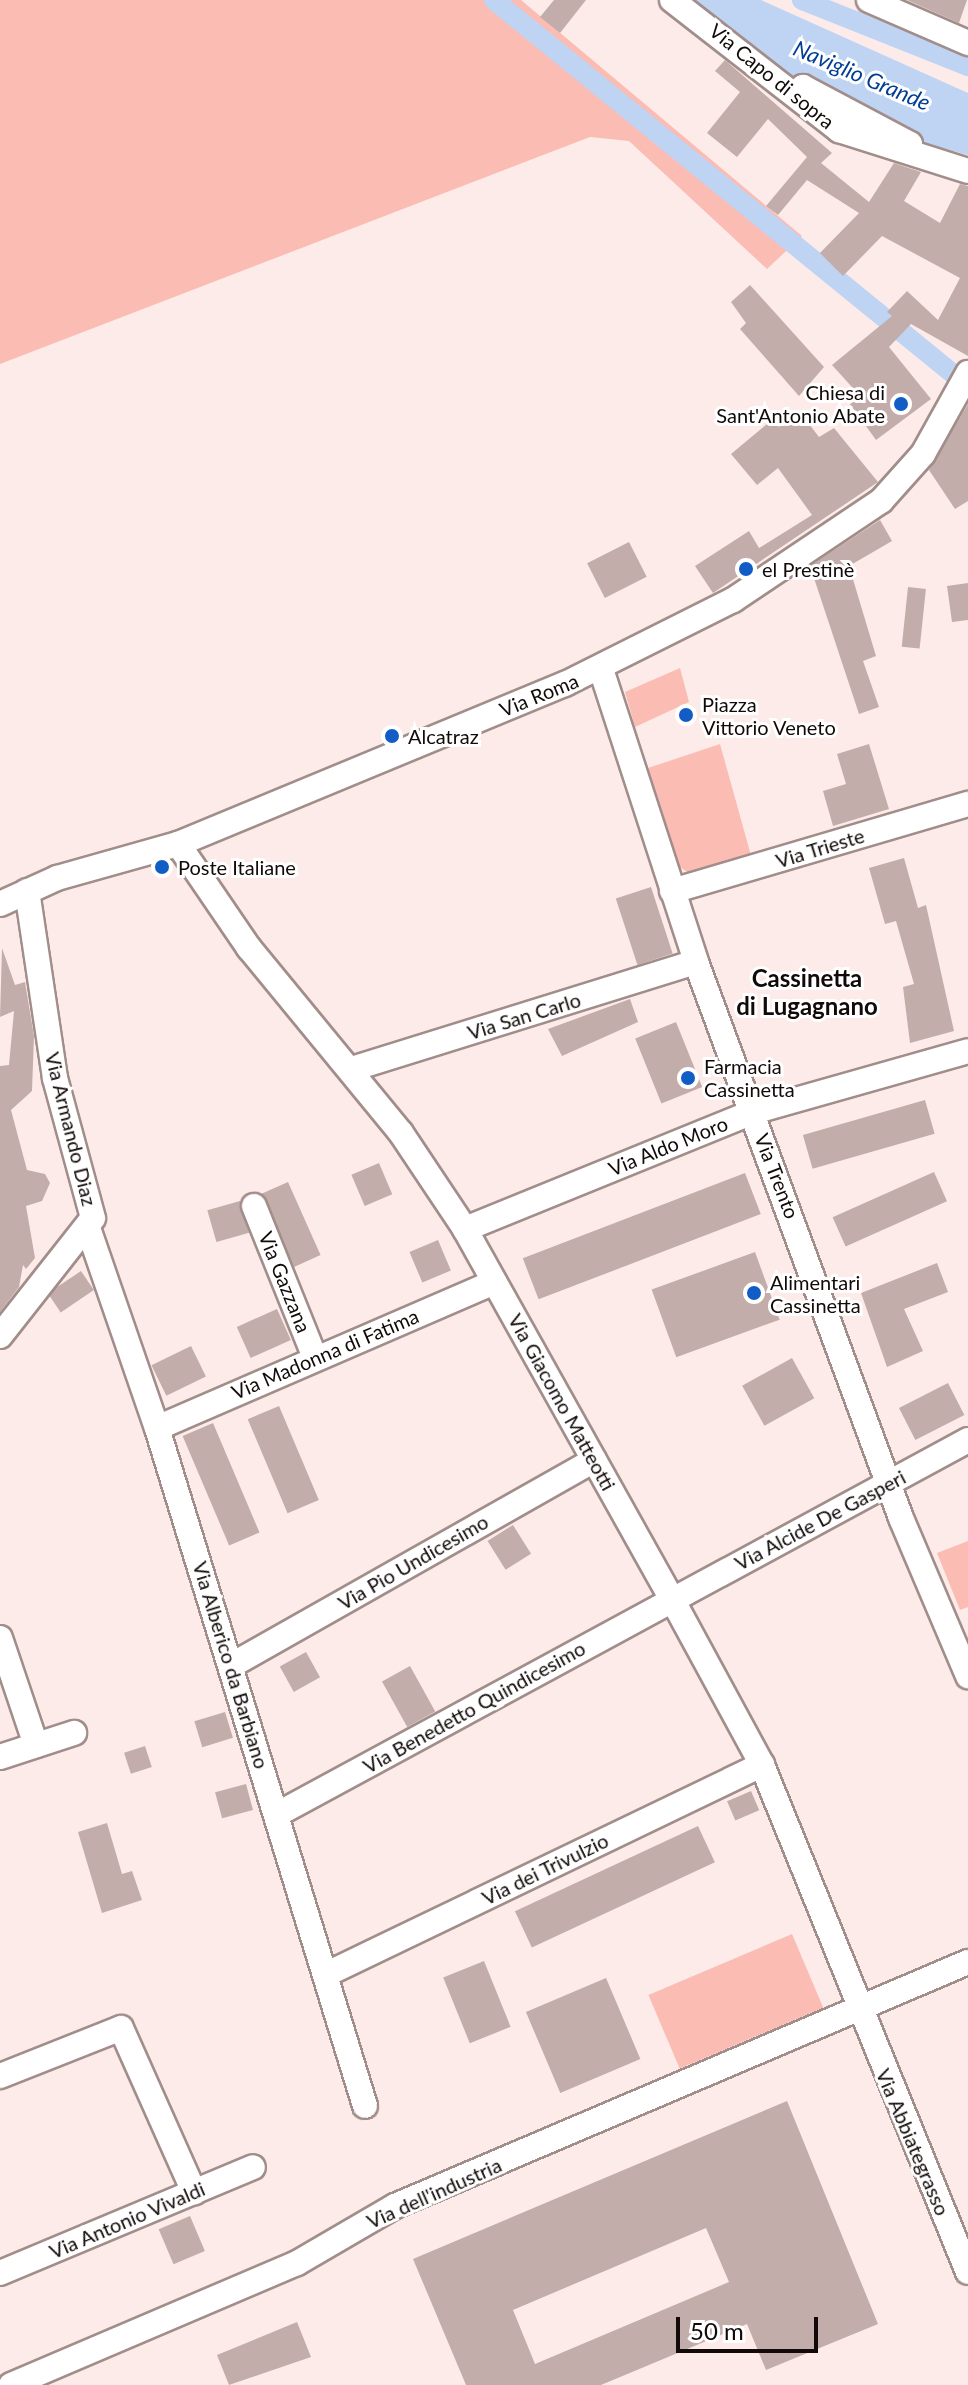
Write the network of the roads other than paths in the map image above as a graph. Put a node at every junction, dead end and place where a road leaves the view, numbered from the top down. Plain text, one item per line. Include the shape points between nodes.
1 (672, 0) edge
2 (869, 0) edge
3 (968, 43) edge
4 (968, 171) edge
5 (960, 386) edge
6 (601, 669) junction
7 (968, 804) edge
8 (178, 844) junction
9 (27, 891) junction
10 (672, 891) junction
11 (0, 904) edge
12 (696, 962) junction
13 (968, 1051) edge
14 (352, 1069) junction
15 (753, 1112) junction
16 (254, 1206) dead end
17 (88, 1228) junction
18 (465, 1229) junction
19 (494, 1282) junction
20 (0, 1336) edge
21 (315, 1358) junction
22 (157, 1428) junction
23 (968, 1440) edge
24 (594, 1460) junction
25 (888, 1484) junction
26 (672, 1599) junction
27 (0, 1638) edge
28 (232, 1665) junction
29 (968, 1676) edge
30 (74, 1733) dead end
31 (36, 1745) junction
32 (0, 1757) edge
33 (762, 1765) junction
34 (276, 1815) junction
35 (968, 1962) edge
36 (327, 1974) junction
37 (861, 2011) junction
38 (0, 2076) edge
39 (365, 2106) dead end
40 (253, 2167) dead end
41 (194, 2192) junction
42 (968, 2272) edge
43 (0, 2273) edge
44 (11, 2385) edge

1 - 4 street, Via Capo di sopra via 839,130
2 - 3 street
5 - 6 street, Via Roma via 923,454 890,486 733,600
6 - 8 street, Via Roma
6 - 10 street, Via Trento
7 - 10 street, Via Trieste
8 - 9 street, Via Roma
8 - 14 street, Via Giacomo Matteotti via 249,948
9 - 11 street, Via Roma
9 - 17 street, Via Armando Diaz via 55,1078 93,1218
10 - 12 street, Via Trento
12 - 14 street, Via San Carlo
12 - 15 street, Via Trento
13 - 15 street, Via Aldo Moro
14 - 18 street, Via Giacomo Matteotti
15 - 18 street, Via Aldo Moro
15 - 25 street, Via Trento
16 - 21 street, Via Gazzana
17 - 20 street, Via Armando Diaz
17 - 22 street, Via Alberico da Barbiano
18 - 19 street, Via Giacomo Matteotti
19 - 21 street, Via Madonna di Fatima
19 - 24 street, Via Giacomo Matteotti
21 - 22 street, Via Madonna di Fatima
22 - 28 street, Via Alberico da Barbiano
23 - 25 street, Via Alcide De Gasperi
24 - 26 street, Via Giacomo Matteotti
24 - 28 street, Via Pio Undicesimo
25 - 26 street, Via Alcide De Gasperi
25 - 29 street, Via Trento
26 - 33 street, Via Giacomo Matteotti
26 - 34 street, Via Benedetto Quindicesimo
27 - 31 street
28 - 34 street, Via Alberico da Barbiano
30 - 31 street
31 - 32 street
33 - 36 street, Via dei Trivulzio
33 - 37 street, Via Giacomo Matteotti
34 - 36 street, Via Alberico da Barbiano
35 - 37 street, Via dell'industria
36 - 39 street, Via Alberico da Barbiano
37 - 42 street, Via Abbiategrasso
37 - 44 street, Via dell'industria via 395,2206 297,2263
38 - 41 street via 121,2028
40 - 41 street, Via Antonio Vivaldi
41 - 43 street, Via Antonio Vivaldi

